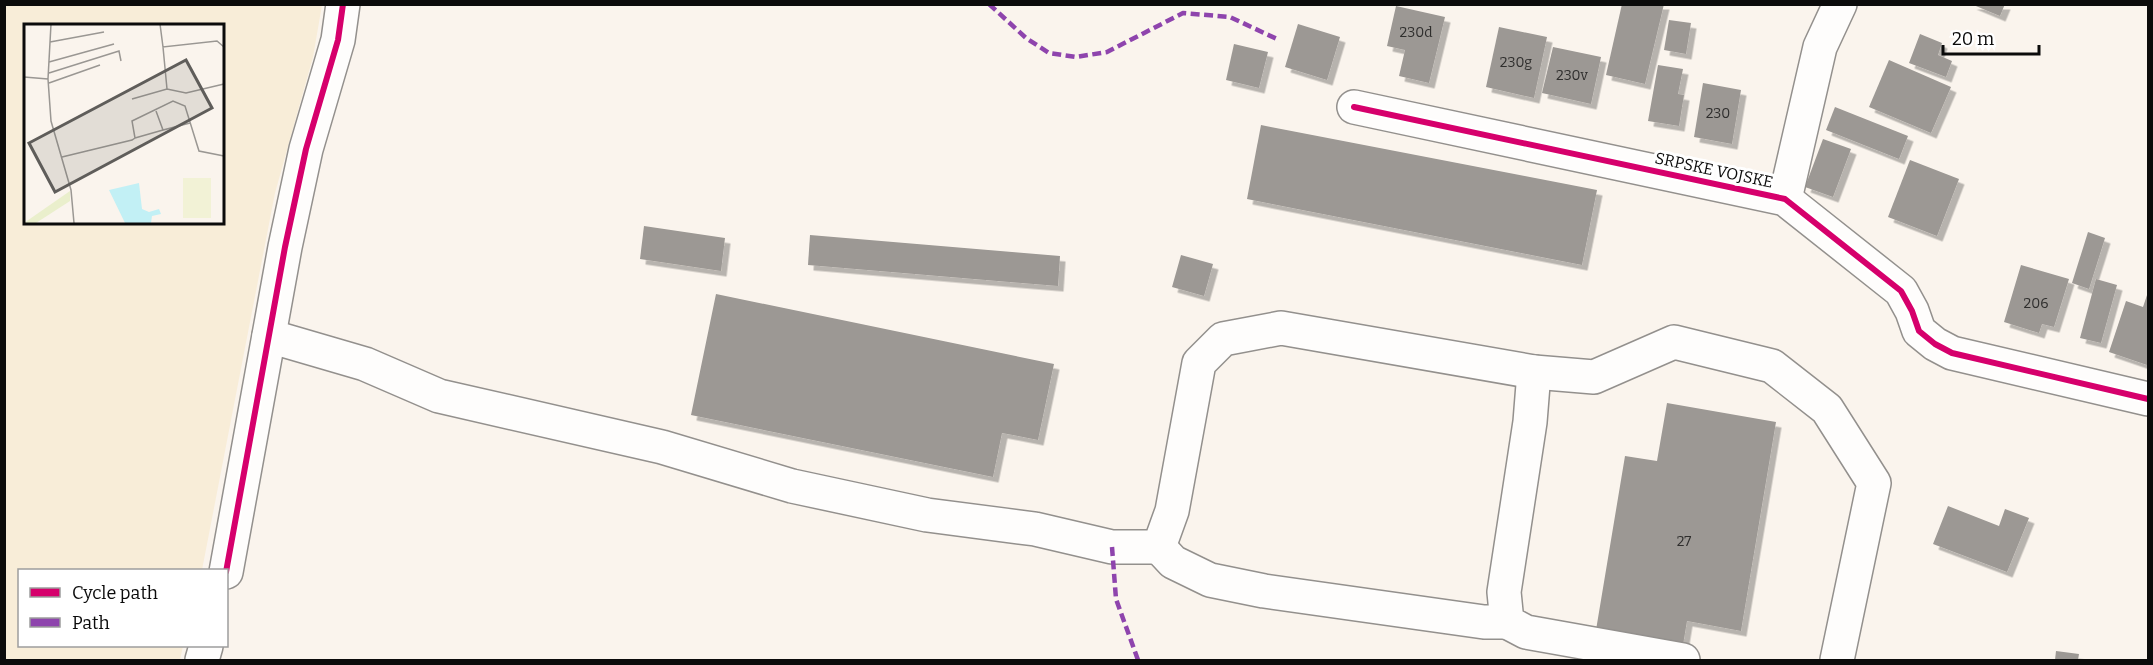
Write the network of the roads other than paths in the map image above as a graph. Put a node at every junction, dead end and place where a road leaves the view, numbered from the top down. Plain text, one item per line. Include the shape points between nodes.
1 (343, 4) edge
2 (1840, 4) edge
3 (1354, 107) dead end
4 (1785, 199) junction
5 (268, 336) junction
6 (1534, 372) junction
7 (2148, 399) edge
8 (1159, 547) junction
9 (227, 569) edge
10 (1507, 621) junction
11 (1683, 660) edge
12 (1837, 660) edge

1 - 5 street via 338,40 306,149
2 - 4 street, SRPSKE VOJSKE via 1820,47
3 - 4 street, SRPSKE VOJSKE
4 - 7 street, SRPSKE VOJSKE via 1900,291 1919,331 1935,344 1952,353
5 - 8 street via 365,364 439,396 662,447 792,486 927,516 1035,529 1112,547
5 - 9 street
6 - 8 street via 1281,328 1223,339 1199,363 1172,511
6 - 10 street via 1504,592
6 - 12 street via 1594,377 1674,342 1772,366 1827,409 1874,483
8 - 10 street via 1173,562 1210,580 1485,622
10 - 11 street via 1526,632

